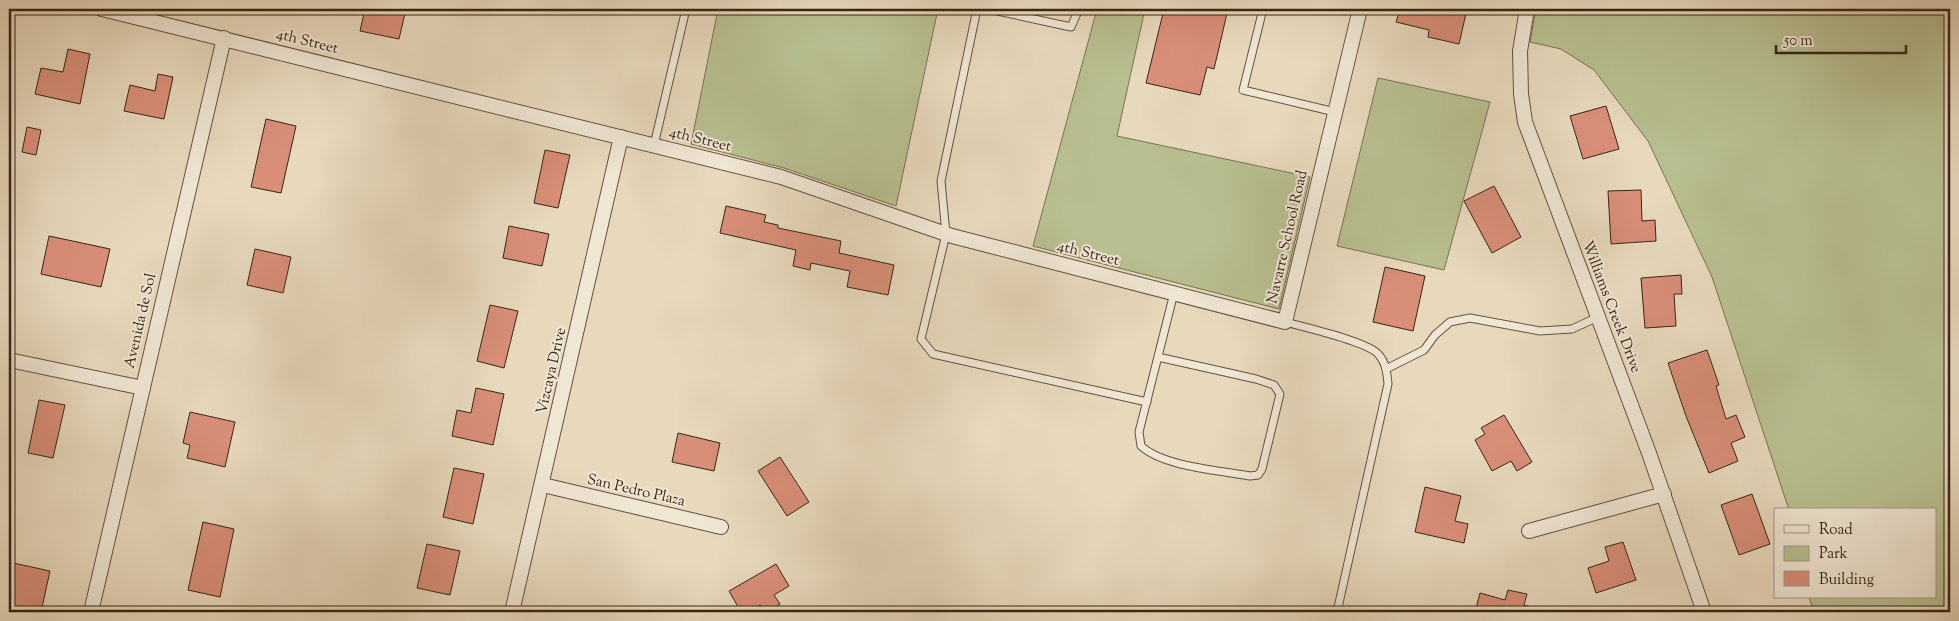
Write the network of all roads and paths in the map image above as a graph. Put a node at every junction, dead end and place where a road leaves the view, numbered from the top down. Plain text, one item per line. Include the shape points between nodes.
1 (102, 9) edge
2 (686, 9) edge
3 (977, 9) edge
4 (988, 9) edge
5 (1080, 9) edge
6 (1263, 9) edge
7 (1360, 9) edge
8 (1527, 9) edge
9 (224, 38) junction
10 (1335, 112) junction
11 (621, 137) junction
12 (654, 145) junction
13 (946, 234) junction
14 (1174, 292) junction
15 (1598, 317) junction
16 (1285, 322) junction
17 (1158, 358) junction
18 (9, 360) edge
19 (1386, 368) junction
20 (142, 388) junction
21 (1147, 402) junction
22 (543, 485) junction
23 (1664, 494) junction
24 (722, 527) dead end
25 (1530, 531) dead end
26 (91, 612) edge
27 (512, 612) edge
28 (1337, 612) edge
29 (1704, 612) edge

1 - 9 street, 4th Street
2 - 12 lane
3 - 13 lane via 941,181
4 - 5 lane via 1071,27
6 - 10 lane via 1243,90
7 - 10 street, Navarre School Road
8 - 15 street, Williams Creek Drive via 1520,51 1525,122
9 - 11 street, 4th Street
9 - 20 street, Avenida de Sol
10 - 16 street, Navarre School Road
11 - 12 street, 4th Street
11 - 22 street, Vizcaya Drive
12 - 13 street, 4th Street via 781,177
13 - 14 street, 4th Street
13 - 21 lane via 921,339 933,354
14 - 16 street, 4th Street
14 - 17 lane
15 - 19 lane via 1572,329 1540,331 1470,318 1450,322 1424,350
15 - 23 street, Williams Creek Drive
16 - 19 lane, Navarre School Road via 1360,343 1378,353
17 - 21 lane
17 - 21 lane via 1256,379 1278,389 1280,394 1262,469 1250,476 1149,453 1141,446 1139,432
18 - 20 street
19 - 28 lane via 1388,384
20 - 26 street, Avenida de Sol
22 - 24 street, San Pedro Plaza
22 - 27 street, Vizcaya Drive
23 - 25 street
23 - 29 street, Williams Creek Drive

